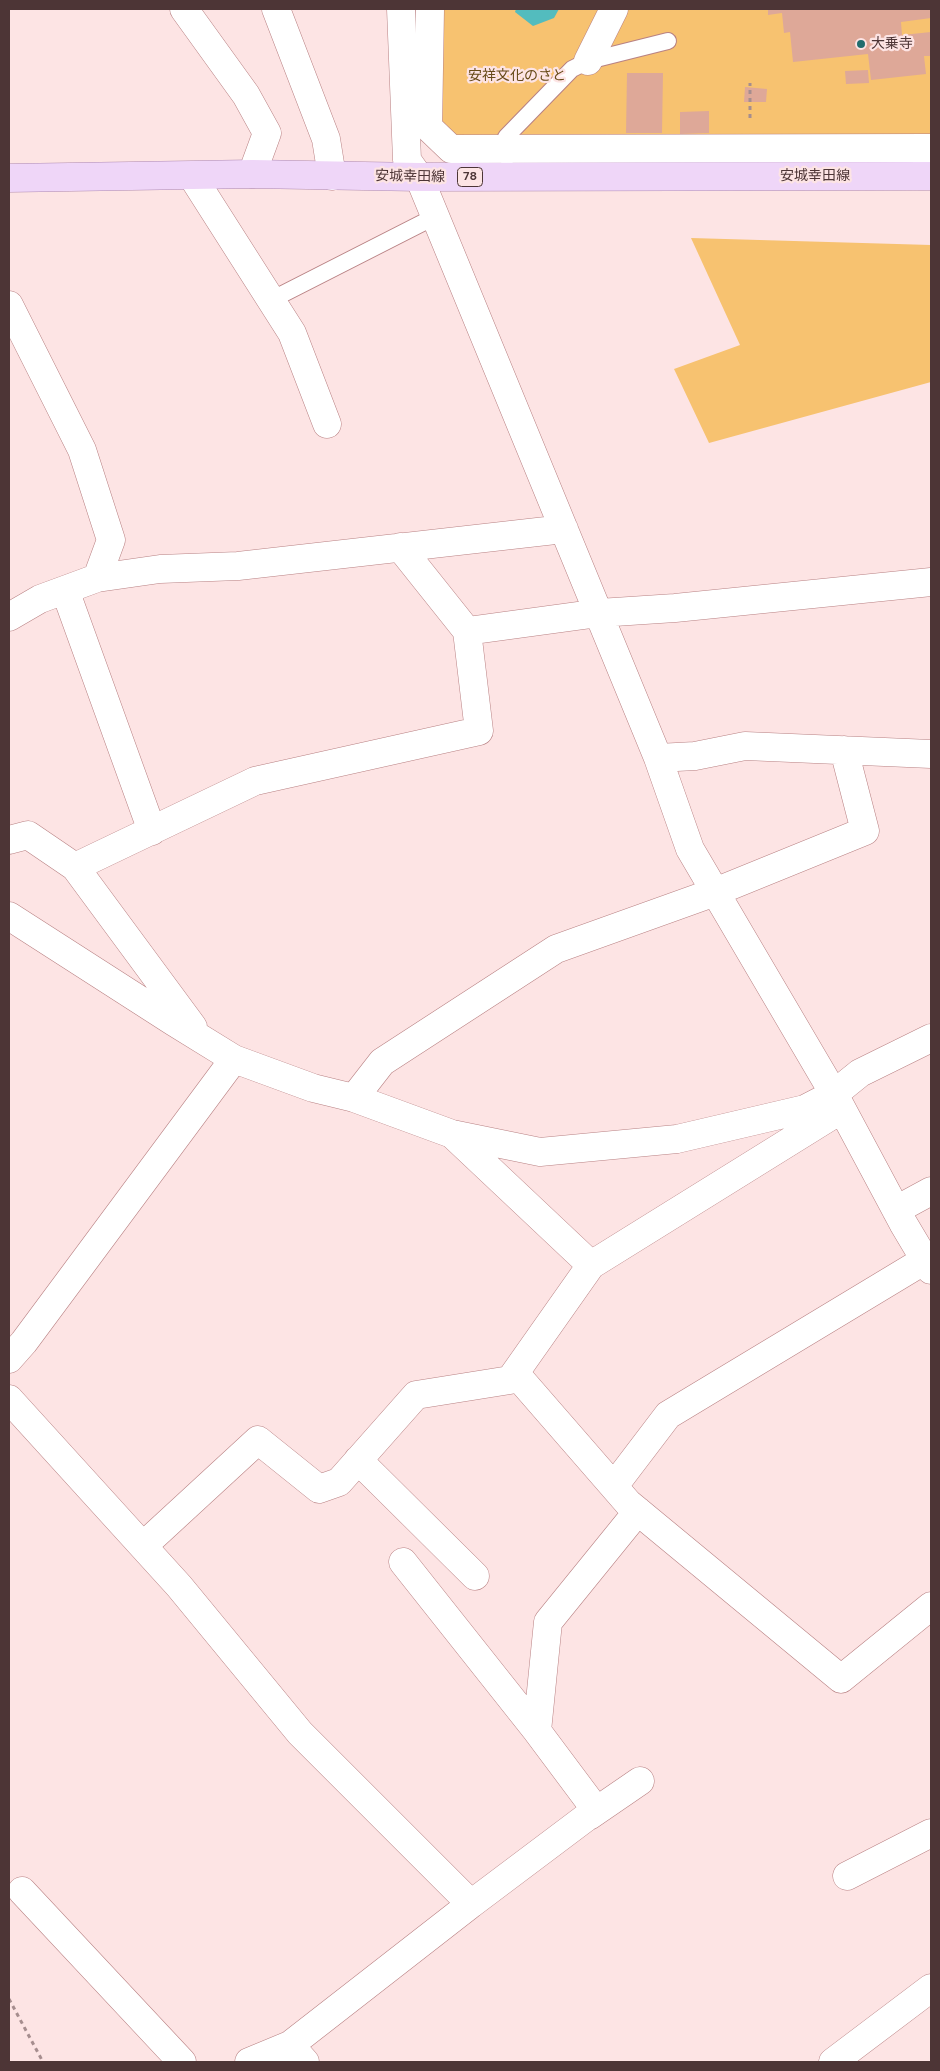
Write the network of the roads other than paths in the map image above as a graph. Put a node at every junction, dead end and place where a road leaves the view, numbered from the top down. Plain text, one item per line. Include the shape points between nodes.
1 (184, 9) edge
2 (276, 9) edge
3 (401, 9) edge
4 (430, 9) edge
5 (614, 9) edge
6 (668, 41) dead end
7 (588, 61) junction
8 (931, 148) edge
9 (252, 174) junction
10 (192, 176) junction
11 (332, 176) junction
12 (931, 176) edge
13 (419, 177) junction
14 (507, 177) junction
15 (9, 178) edge
16 (436, 216) junction
17 (271, 300) junction
18 (9, 305) edge
19 (327, 424) dead end
20 (564, 528) junction
21 (400, 547) junction
22 (97, 578) junction
23 (931, 582) edge
24 (65, 590) junction
25 (599, 613) junction
26 (9, 616) edge
27 (467, 631) junction
28 (844, 750) junction
29 (931, 754) edge
30 (658, 758) junction
31 (152, 831) junction
32 (9, 840) edge
33 (75, 867) junction
34 (715, 892) junction
35 (9, 916) edge
36 (200, 1037) junction
37 (931, 1038) edge
38 (234, 1059) junction
39 (354, 1098) junction
40 (838, 1102) junction
41 (452, 1134) junction
42 (931, 1191) edge
43 (896, 1210) junction
44 (591, 1265) junction
45 (928, 1265) edge
46 (9, 1359) edge
47 (515, 1373) junction
48 (9, 1399) edge
49 (358, 1460) junction
50 (614, 1486) junction
51 (638, 1511) junction
52 (143, 1546) junction
53 (403, 1562) dead end
54 (475, 1576) dead end
55 (931, 1606) edge
56 (537, 1731) junction
57 (640, 1782) dead end
58 (589, 1816) junction
59 (931, 1832) edge
60 (847, 1876) dead end
61 (22, 1891) dead end
62 (471, 1904) junction
63 (931, 1988) edge
64 (297, 2053) edge
65 (182, 2062) edge
66 (250, 2062) edge
67 (833, 2062) edge

1 - 9 street via 246,95 267,133
2 - 11 street via 326,139
3 - 13 street via 407,160
4 - 8 street via 428,127 451,149
5 - 7 street
6 - 7 lane
7 - 14 lane via 572,69 506,137
9 - 10 main road, 安城幸田線 / 78
9 - 11 main road, 安城幸田線 / 78
10 - 15 main road, 安城幸田線 / 78
10 - 17 street
11 - 13 main road, 安城幸田線 / 78
12 - 14 main road, 安城幸田線 / 78
13 - 14 main road, 安城幸田線 / 78
13 - 16 street
16 - 17 lane
16 - 20 street
17 - 19 street via 292,333
18 - 22 street via 85,459 111,540
20 - 21 street
20 - 25 street
21 - 22 street via 238,566 160,569
21 - 27 street
22 - 24 street
23 - 25 street
24 - 26 street
24 - 31 street
25 - 27 street
25 - 30 street
27 - 31 street via 480,731 255,781
28 - 29 street
28 - 30 street via 745,746 694,756
28 - 34 street via 865,831
30 - 34 street via 690,849
31 - 33 street
32 - 33 street via 28,835
33 - 36 street
34 - 39 street via 556,949 382,1062
34 - 40 street
35 - 36 street
36 - 38 street
37 - 40 street via 860,1073
38 - 39 street via 313,1088
38 - 46 street
39 - 41 street
40 - 41 street via 677,1139 540,1152
40 - 43 street
40 - 44 street
41 - 44 street
42 - 43 street
43 - 45 street
44 - 47 street
45 - 50 street via 668,1415
47 - 49 street via 510,1380 416,1395
47 - 50 street
48 - 52 street
49 - 52 street via 339,1482 319,1489 258,1440
49 - 54 street
50 - 51 street
51 - 55 street via 841,1679
51 - 56 street via 548,1622
52 - 62 street via 300,1733
53 - 56 street
56 - 58 street via 596,1810
57 - 58 street
58 - 62 street
59 - 60 street
61 - 65 street
62 - 64 street
63 - 67 street
64 - 66 street

